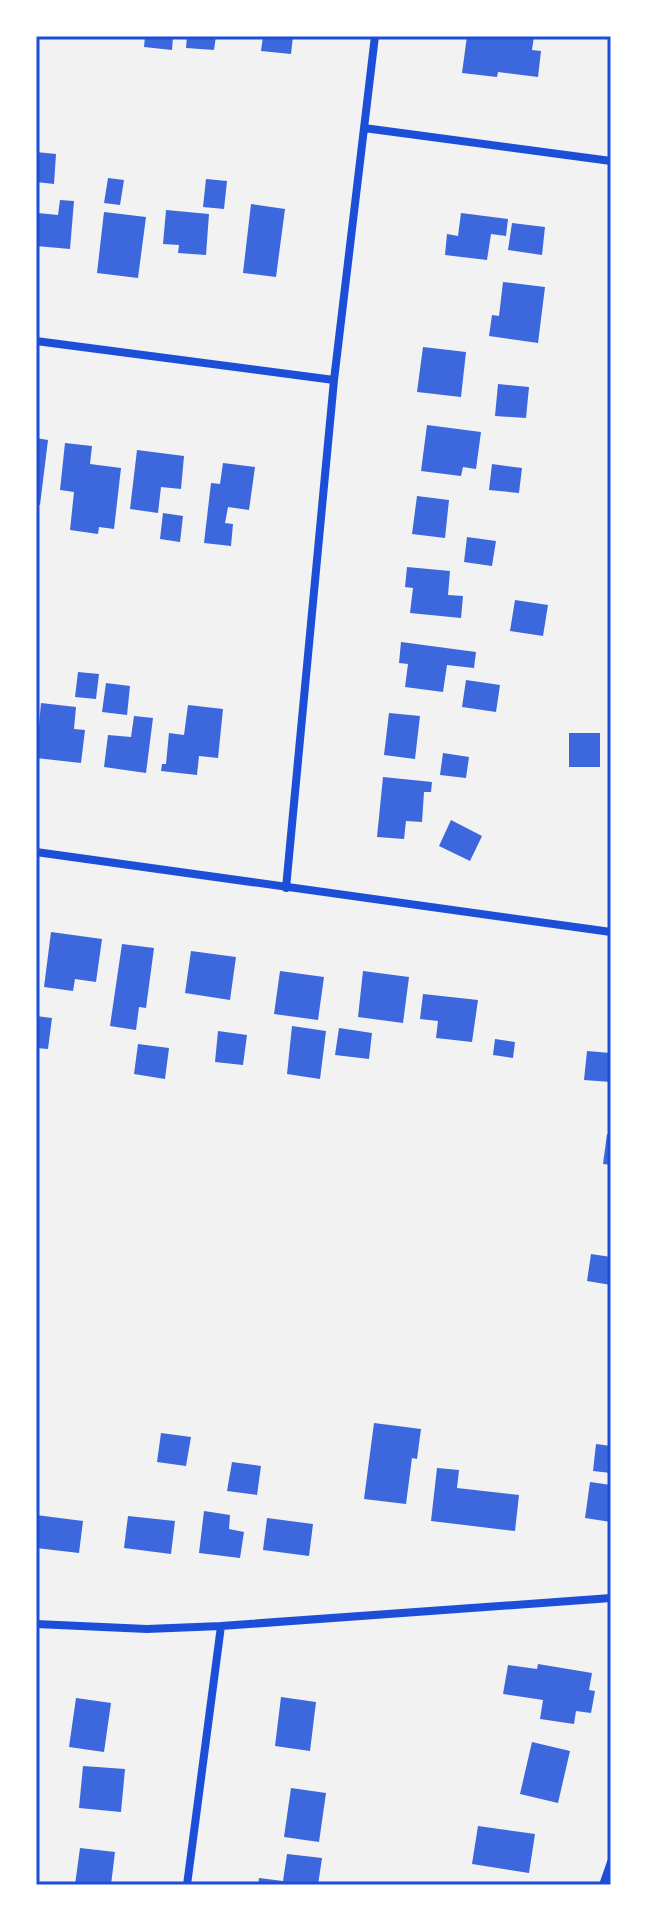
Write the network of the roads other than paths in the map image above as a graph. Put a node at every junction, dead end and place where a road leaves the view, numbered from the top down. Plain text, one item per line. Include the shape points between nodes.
1 (375, 36) edge
2 (364, 128) junction
3 (611, 161) edge
4 (36, 341) edge
5 (334, 380) junction
6 (36, 852) edge
7 (286, 888) junction
8 (611, 932) edge
9 (611, 1598) edge
10 (36, 1624) edge
11 (221, 1626) junction
12 (611, 1862) edge
13 (187, 1885) edge
14 (603, 1885) edge

1 - 2 street
2 - 3 street
2 - 5 street
4 - 5 street
5 - 7 street
6 - 7 street
7 - 8 street
9 - 11 street
10 - 11 street
11 - 13 street
12 - 14 street

